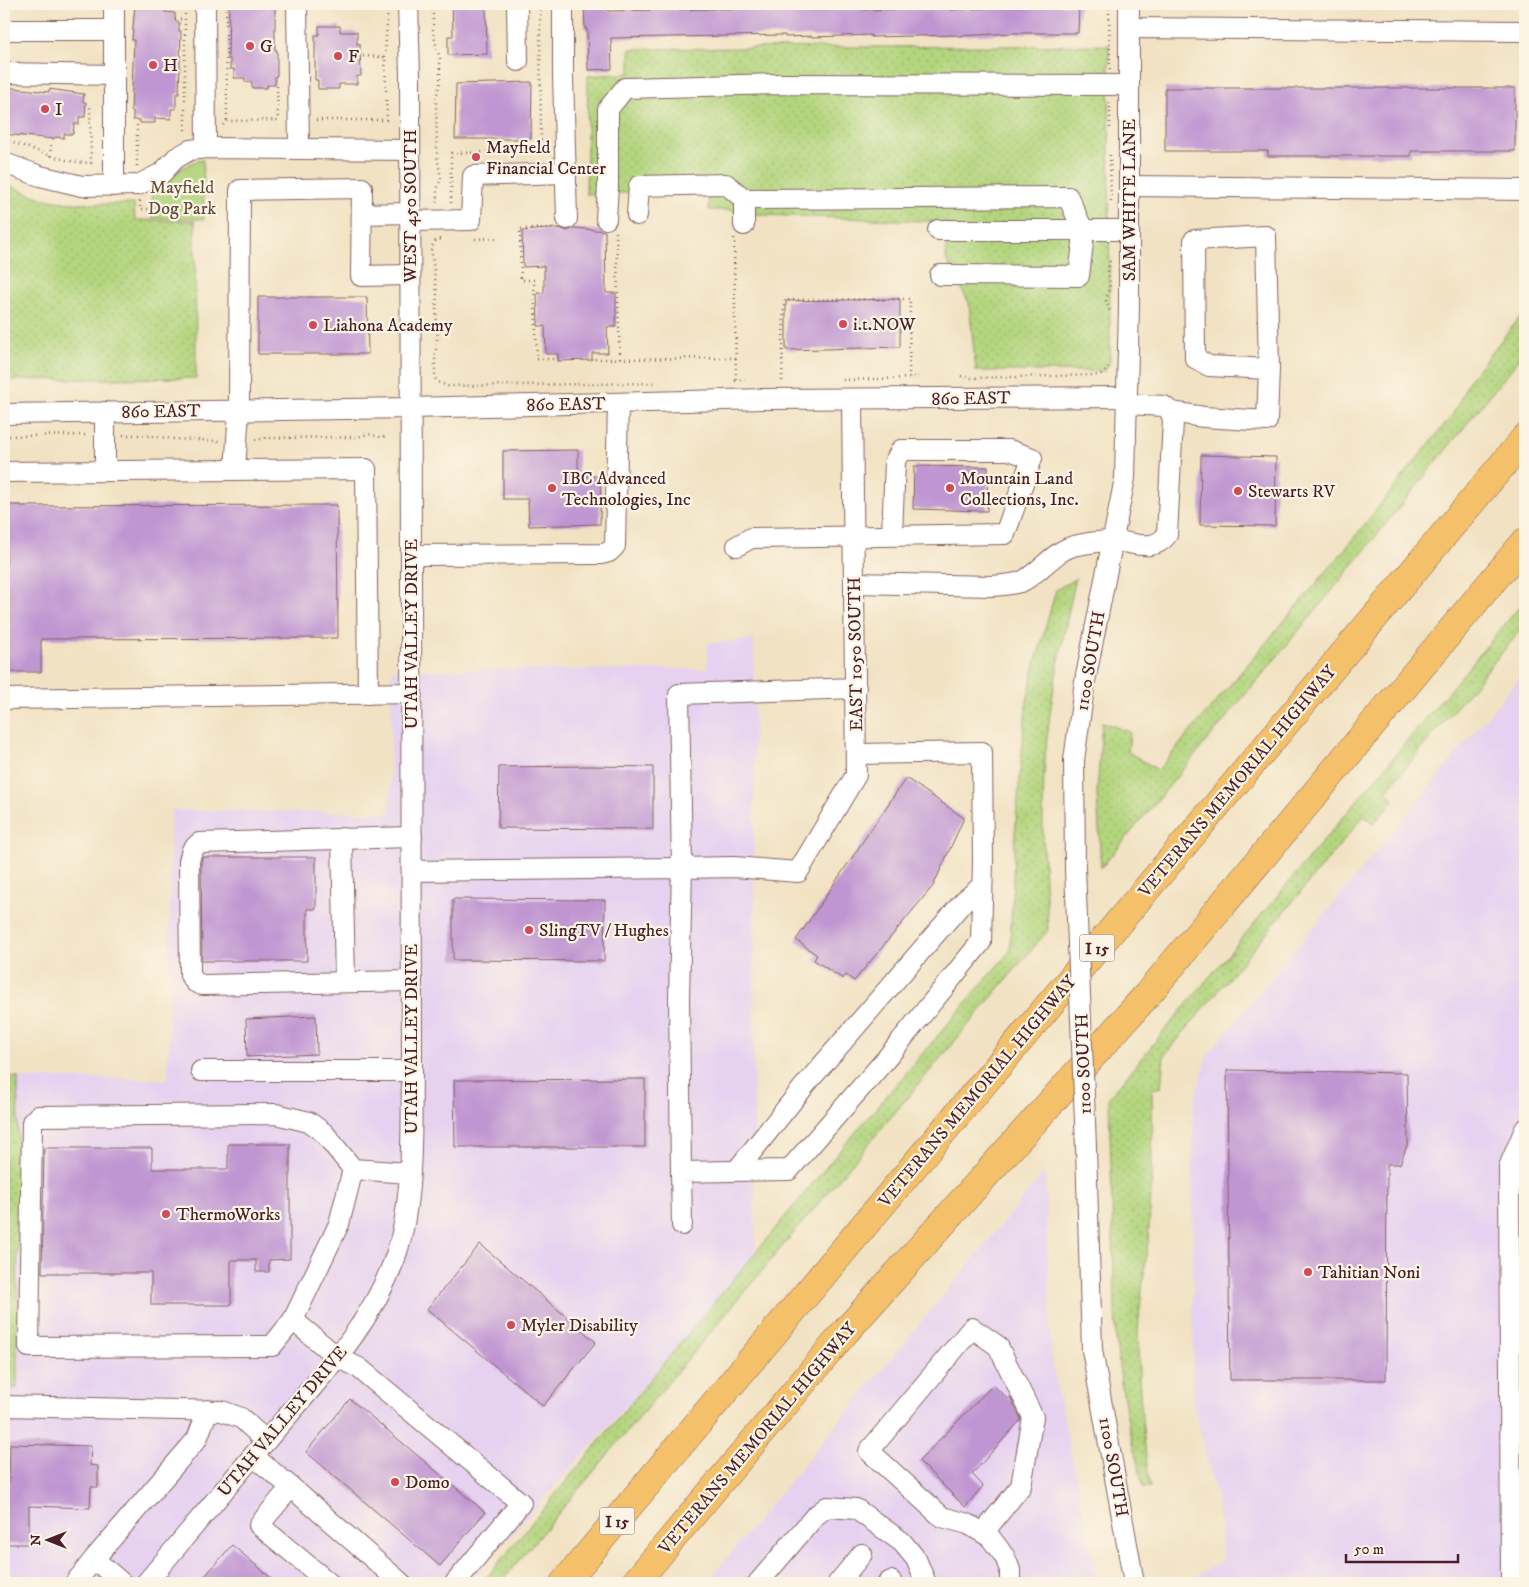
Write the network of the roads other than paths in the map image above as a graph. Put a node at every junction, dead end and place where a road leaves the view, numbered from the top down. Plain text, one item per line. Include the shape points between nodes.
1 (114, 4) edge
2 (204, 4) edge
3 (297, 4) edge
4 (408, 4) edge
5 (517, 4) edge
6 (563, 4) edge
7 (1129, 4) edge
8 (1129, 28) junction
9 (4, 30) edge
10 (114, 30) junction
11 (1525, 31) edge
12 (518, 60) dead end
13 (4, 73) edge
14 (113, 75) junction
15 (1119, 85) junction
16 (206, 148) junction
17 (299, 148) junction
18 (410, 150) junction
19 (4, 163) edge
20 (565, 173) junction
21 (114, 186) junction
22 (608, 186) junction
23 (639, 186) junction
24 (1129, 186) junction
25 (1525, 190) edge
26 (744, 199) junction
27 (362, 214) junction
28 (637, 215) dead end
29 (410, 217) junction
30 (611, 222) road end
31 (563, 224) road end
32 (739, 228) road end
33 (938, 230) dead end
34 (1082, 230) junction
35 (1129, 230) junction
36 (410, 275) junction
37 (940, 275) dead end
38 (1269, 369) junction
39 (852, 399) junction
40 (1127, 400) junction
41 (618, 403) junction
42 (411, 408) junction
43 (239, 410) junction
44 (105, 412) junction
45 (1171, 412) junction
46 (4, 414) edge
47 (1525, 438) edge
48 (235, 470) junction
49 (105, 471) junction
50 (4, 472) edge
51 (854, 535) junction
52 (892, 535) junction
53 (1113, 541) junction
54 (1525, 542) edge
55 (737, 546) dead end
56 (411, 555) junction
57 (854, 583) junction
58 (856, 688) junction
59 (412, 693) junction
60 (368, 694) junction
61 (4, 699) edge
62 (856, 754) junction
63 (412, 837) junction
64 (342, 838) junction
65 (682, 868) junction
66 (412, 871) junction
67 (982, 886) junction
68 (412, 981) junction
69 (345, 982) junction
70 (201, 1071) dead end
71 (412, 1071) junction
72 (1525, 1130) edge
73 (1517, 1166) edge
74 (353, 1169) junction
75 (737, 1170) junction
76 (682, 1172) junction
77 (409, 1173) junction
78 (682, 1225) dead end
79 (293, 1320) junction
80 (337, 1357) junction
81 (4, 1406) edge
82 (208, 1410) junction
83 (266, 1441) junction
84 (253, 1456) junction
85 (291, 1486) junction
86 (984, 1532) junction
87 (862, 1554) dead end
88 (94, 1560) junction
89 (75, 1583) edge
90 (122, 1583) edge
91 (146, 1583) edge
92 (329, 1583) edge
93 (401, 1583) edge
94 (455, 1583) edge
95 (564, 1583) edge
96 (634, 1583) edge
97 (758, 1583) edge
98 (838, 1583) edge
99 (926, 1583) edge
100 (1010, 1583) edge
101 (1134, 1583) edge
102 (1510, 1583) edge

1 - 10 street
2 - 16 street
3 - 17 street
4 - 18 street, WEST 450 SOUTH
5 - 12 street
6 - 20 street
7 - 8 street, SAM WHITE LANE
8 - 11 street
8 - 15 street, SAM WHITE LANE
9 - 10 street
10 - 14 street
13 - 14 street
14 - 21 street
15 - 22 street via 779,84 625,88 608,109
15 - 24 street, SAM WHITE LANE
16 - 17 street
16 - 21 street via 190,150 176,158 162,173 138,185
17 - 18 street
18 - 29 street, WEST 450 SOUTH
19 - 21 street via 82,186
20 - 29 street via 473,176 472,220
20 - 31 street
22 - 23 street
22 - 30 street
23 - 26 street via 726,184
23 - 28 street
24 - 25 street
24 - 35 street, SAM WHITE LANE
26 - 32 street
26 - 34 street via 1068,197
27 - 29 street
27 - 36 street via 361,276
27 - 43 street via 362,188 240,190
29 - 36 street, WEST 450 SOUTH
33 - 34 street
34 - 35 street
34 - 37 street via 1079,276
35 - 40 street, SAM WHITE LANE
36 - 42 street, WEST 450 SOUTH
38 - 38 street via 1266,236 1194,240 1195,358 1209,366
38 - 45 street, 860 EAST via 1267,421
39 - 40 street, 860 EAST
39 - 41 street, 860 EAST
39 - 51 street, EAST 1050 SOUTH
40 - 45 street, 860 EAST via 1164,406
40 - 53 street, 1100 SOUTH via 1126,478
41 - 42 street, 860 EAST
41 - 56 street via 615,546 609,552
42 - 43 street, 860 EAST
42 - 56 street, UTAH VALLEY DRIVE
43 - 44 street, 860 EAST
43 - 48 street
44 - 46 street, 860 EAST
44 - 49 street
45 - 53 street via 1167,535 1152,546
47 - 95 highway, VETERANS MEMORIAL HIGHWAY / I 15
48 - 49 street
48 - 60 street via 366,469
49 - 50 street
51 - 52 street
51 - 55 street via 751,538
51 - 57 street, EAST 1050 SOUTH
52 - 52 street via 1005,534 1032,458 1009,450 901,450 895,461
53 - 57 street via 1064,549 1023,581 1010,585
53 - 101 street, 1100 SOUTH, bridge via 1085,681 1074,760 1074,868 1092,1350
54 - 96 highway, VETERANS MEMORIAL HIGHWAY via 1147,995 846,1331
56 - 59 street, UTAH VALLEY DRIVE
57 - 58 street, EAST 1050 SOUTH
58 - 62 street, EAST 1050 SOUTH
58 - 65 street via 679,694
59 - 60 street
59 - 63 street, UTAH VALLEY DRIVE
60 - 61 street
62 - 65 street, EAST 1050 SOUTH via 856,775 798,872 734,867
62 - 67 street via 982,752
63 - 64 street
63 - 66 street, UTAH VALLEY DRIVE
64 - 69 street
64 - 69 street via 199,843 192,850 189,861 190,975 202,985
65 - 66 street
65 - 76 street via 679,998
66 - 68 street, UTAH VALLEY DRIVE
67 - 75 street via 964,901 812,1077
67 - 75 street via 981,942 886,1059 789,1170
68 - 69 street
68 - 71 street, UTAH VALLEY DRIVE
70 - 71 street
71 - 77 street, UTAH VALLEY DRIVE
72 - 73 street
73 - 102 street
74 - 77 street
74 - 79 street via 339,1224
74 - 79 street via 324,1133 309,1122 276,1114 38,1116 32,1122 28,1347 272,1346
75 - 76 street
76 - 78 street
77 - 80 street, UTAH VALLEY DRIVE via 405,1215 389,1272 368,1314
79 - 80 street
80 - 83 street, UTAH VALLEY DRIVE
80 - 94 street via 359,1368 521,1503
81 - 82 street
82 - 83 street via 241,1418
82 - 88 street via 197,1439
83 - 84 street, UTAH VALLEY DRIVE
84 - 85 street
84 - 91 street, UTAH VALLEY DRIVE
85 - 92 street via 260,1525
85 - 93 street
86 - 86 street via 942,1517 868,1451 972,1328 998,1346 1033,1417 1021,1486
86 - 100 street via 1005,1557
87 - 98 street
88 - 89 street
88 - 90 street
97 - 99 street via 827,1506 856,1509 902,1542 916,1559

